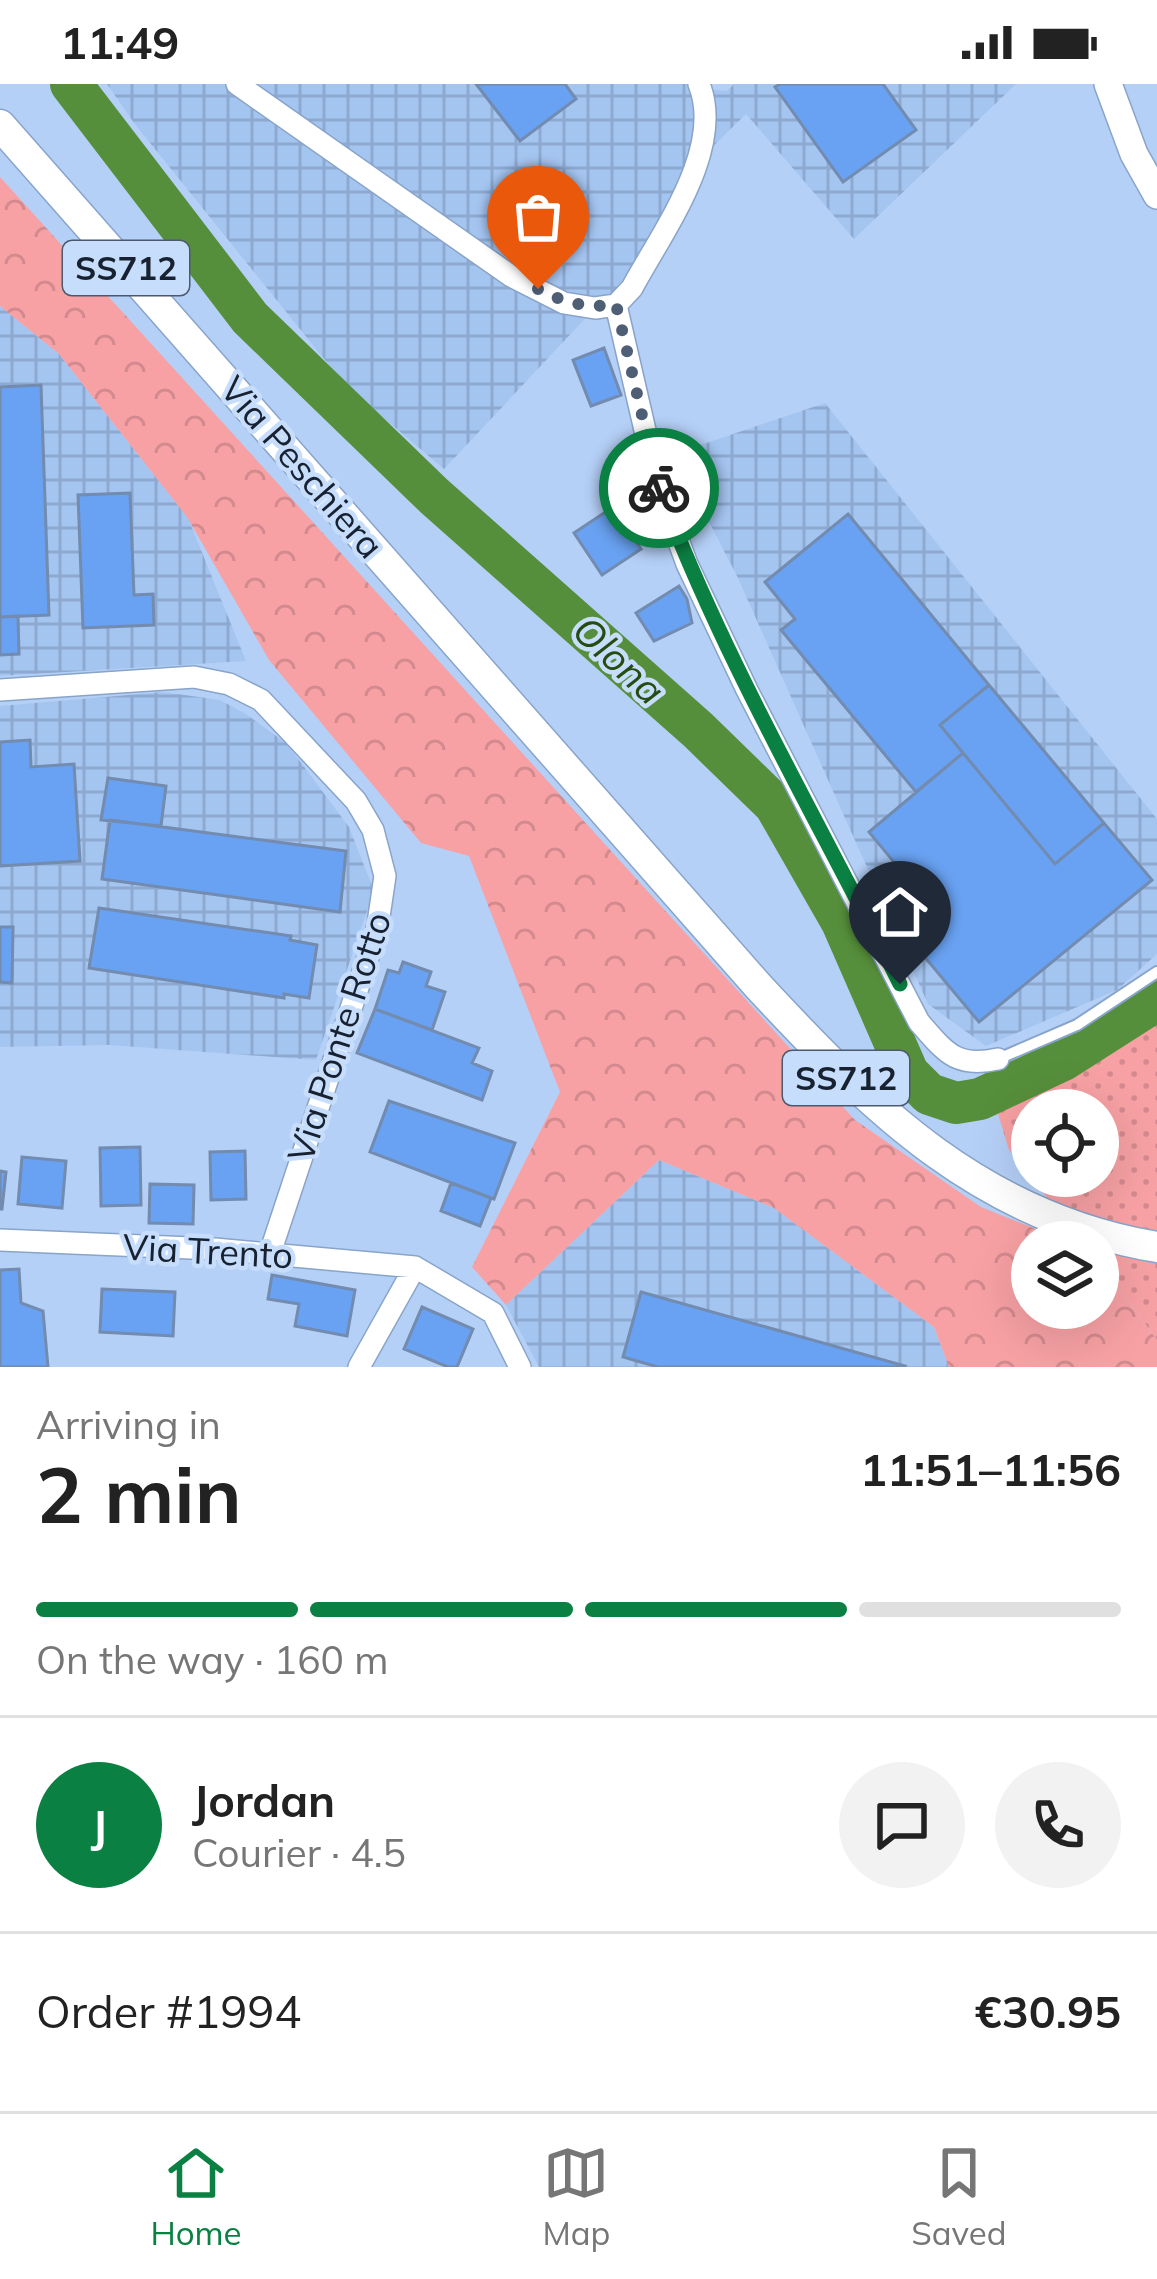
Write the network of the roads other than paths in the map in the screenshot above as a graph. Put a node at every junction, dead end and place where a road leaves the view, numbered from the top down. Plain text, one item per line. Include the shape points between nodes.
1 (237, 84) edge
2 (699, 84) edge
3 (1108, 84) edge
4 (0, 125) edge
5 (1157, 196) edge
6 (616, 304) junction
7 (0, 690) edge
8 (1157, 972) edge
9 (998, 1059) joint
10 (0, 1240) edge
11 (1157, 1247) edge
12 (270, 1253) junction
13 (415, 1267) junction
14 (359, 1367) edge
15 (520, 1367) edge

1 - 6 street via 511,276 564,303
2 - 6 street via 707,124 701,158
3 - 5 main road
4 - 11 main road, Via Peschiera / SS712 via 813,1045 946,1163 1083,1230
6 - 9 street via 657,482 748,691 919,1022 960,1060
7 - 12 street, Via Ponte Rotto via 194,677 246,691 275,711 366,817 379,844 385,891 369,956
8 - 9 lane via 1077,1025
10 - 12 street, Via Trento
12 - 13 street, Via Trento
13 - 14 street
13 - 15 street via 493,1313

